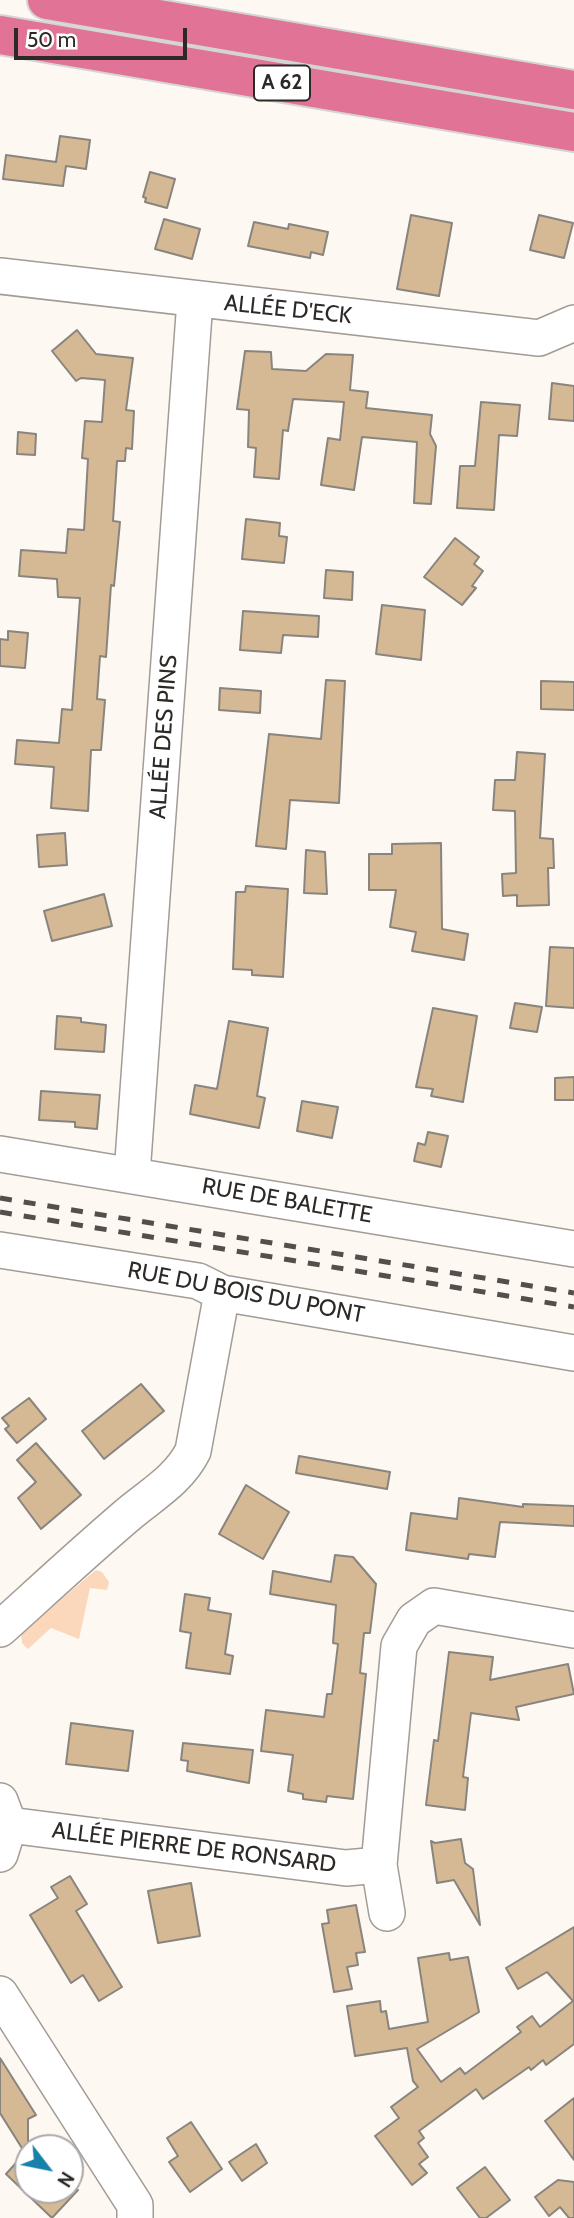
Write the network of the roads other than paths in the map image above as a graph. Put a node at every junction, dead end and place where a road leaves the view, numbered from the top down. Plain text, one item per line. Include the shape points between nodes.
1 (47, 0) edge
2 (0, 35) edge
3 (574, 90) edge
4 (574, 132) edge
5 (0, 276) edge
6 (195, 300) junction
7 (574, 323) edge
8 (0, 1154) edge
9 (132, 1174) junction
10 (574, 1249) edge
11 (0, 1250) edge
12 (222, 1293) junction
13 (574, 1353) edge
14 (0, 1629) edge
15 (574, 1630) edge
16 (3, 1827) edge
17 (379, 1865) junction
18 (387, 1913) dead end
19 (0, 1994) edge
20 (135, 2218) edge

1 - 3 highway, A 62
2 - 4 highway, A 62
5 - 6 street, ALLÉE D'ECK
6 - 7 street, ALLÉE D'ECK via 539,338
6 - 9 street, ALLÉE DES PINS
8 - 9 street, RUE DE BALETTE
9 - 10 street, RUE DE BALETTE
11 - 12 street, RUE DU BOIS DU PONT via 198,1281
12 - 13 street, RUE DU BOIS DU PONT
12 - 14 street via 187,1463
15 - 17 street via 434,1606 414,1620 399,1646
16 - 17 street, ALLÉE PIERRE DE RONSARD via 346,1868
17 - 18 street
19 - 20 street via 135,2205

